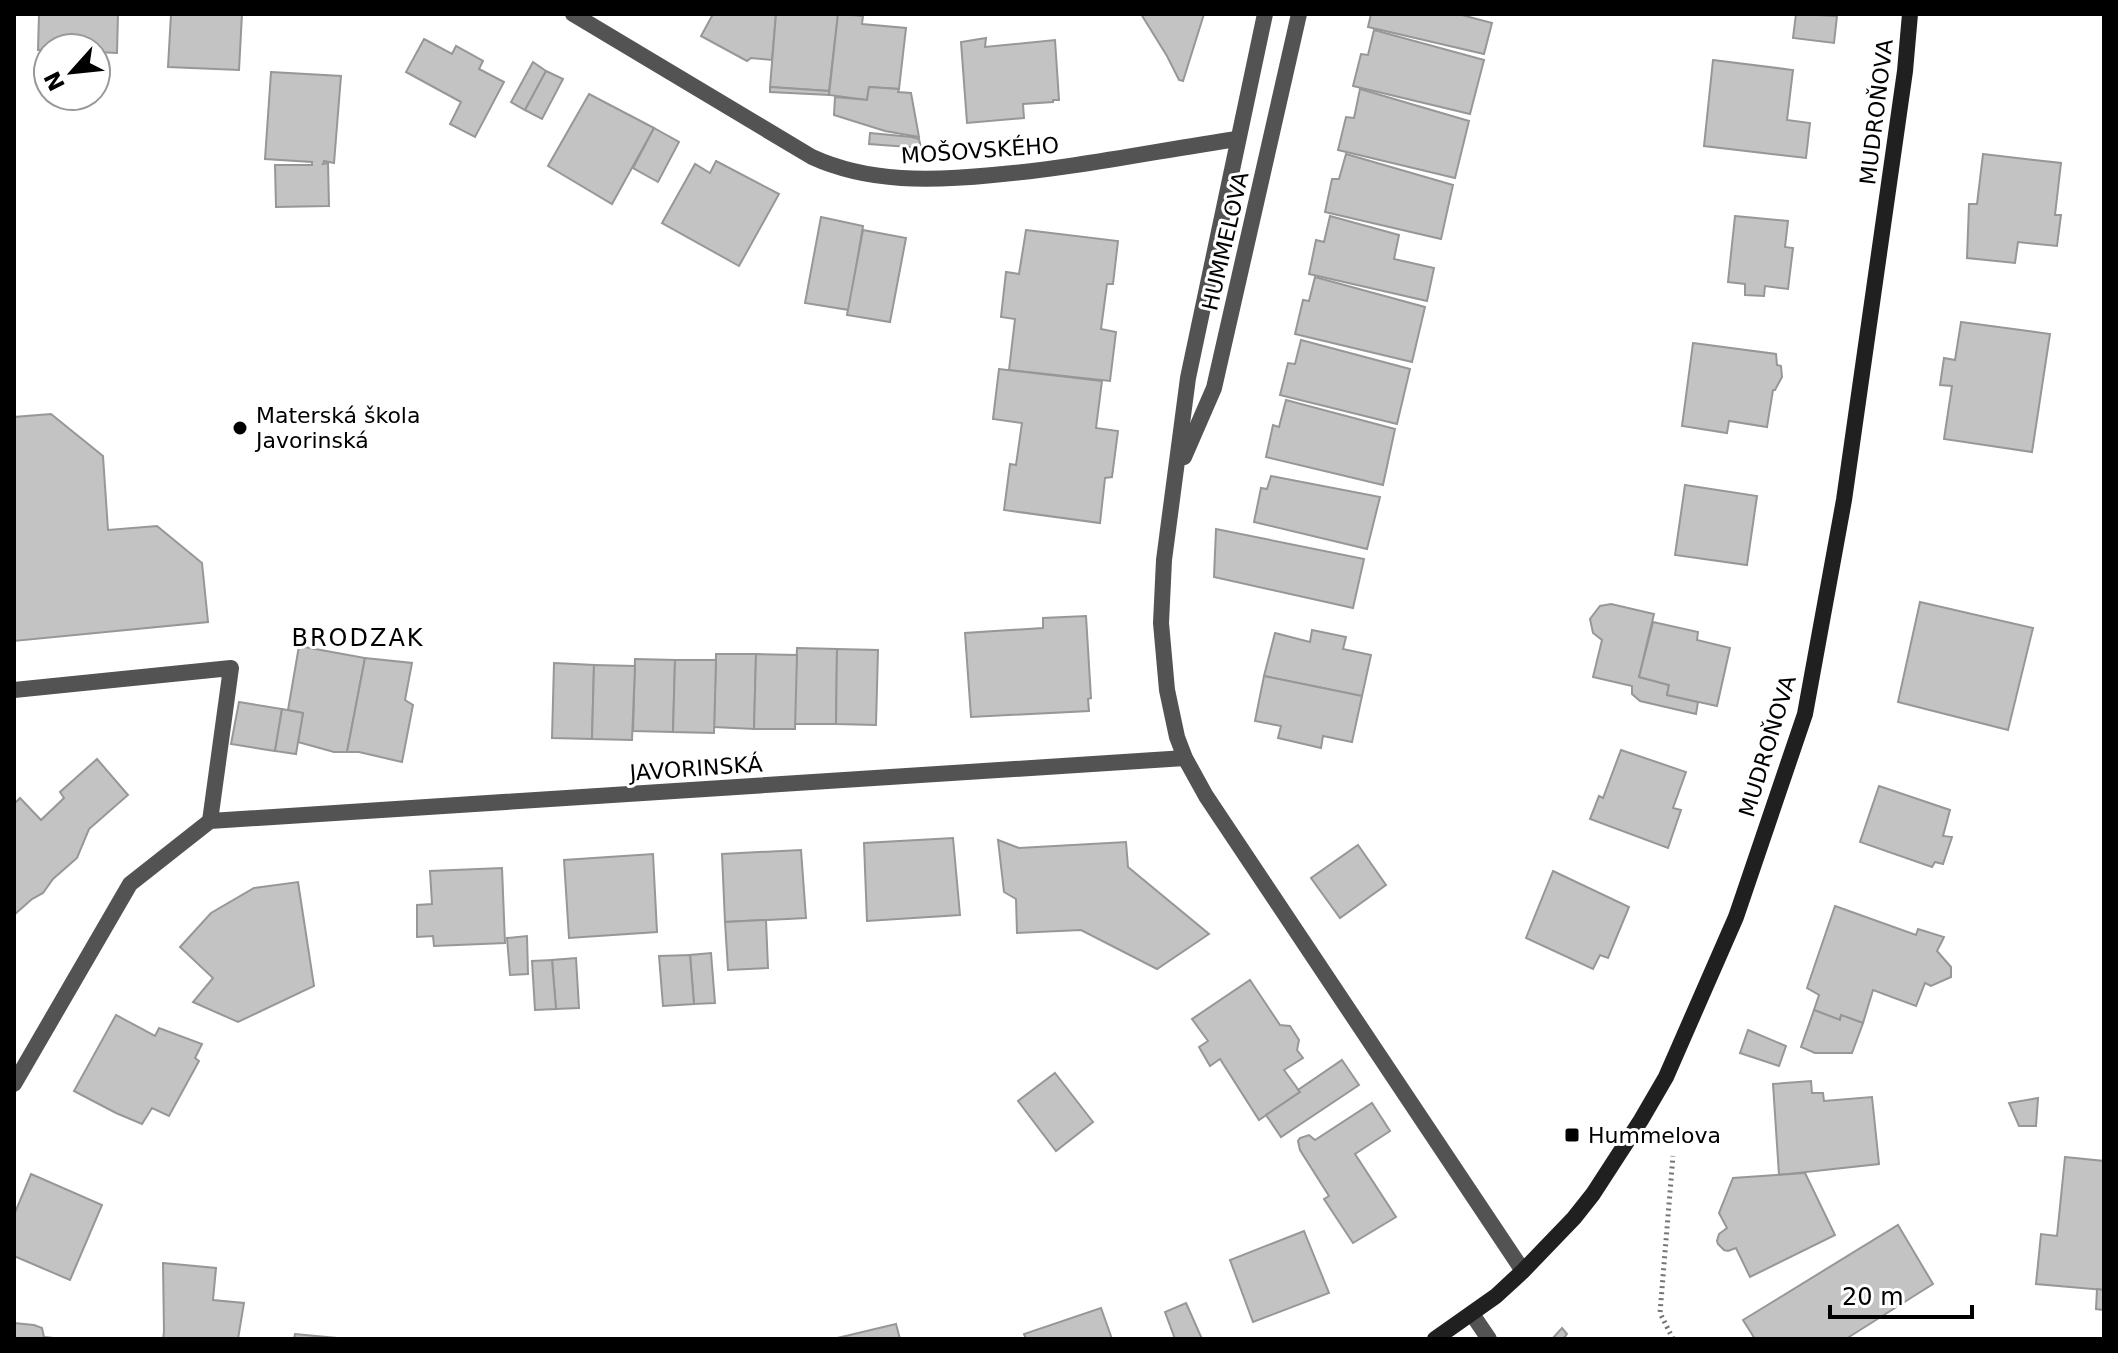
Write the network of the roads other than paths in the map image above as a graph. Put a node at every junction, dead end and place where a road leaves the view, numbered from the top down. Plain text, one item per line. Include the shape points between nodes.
1 (573, 14) edge
2 (1265, 14) edge
3 (1299, 14) edge
4 (1910, 14) edge
5 (1237, 139) junction
6 (1177, 473) junction
7 (14, 690) edge
8 (1185, 758) junction
9 (210, 821) junction
10 (14, 1084) edge
11 (1523, 1271) junction
12 (1472, 1314) junction
13 (1435, 1339) edge
14 (1489, 1339) edge

1 - 5 street, MOŠOVSKÉHO via 812,157 854,171 911,179 977,177
2 - 5 street, HUMMELOVA
3 - 6 street, HUMMELOVA via 1214,388
4 - 11 street, MUDROŇOVA via 1844,500 1805,714 1736,917 1666,1077 1593,1194
5 - 6 street, HUMMELOVA via 1188,378
6 - 8 street, HUMMELOVA via 1161,623 1167,690
7 - 9 street via 231,668
8 - 9 street, JAVORINSKÁ
8 - 11 street, HUMMELOVA
9 - 10 street via 130,884
11 - 12 street, MUDROŇOVA
12 - 13 street, MUDROŇOVA
12 - 14 street

